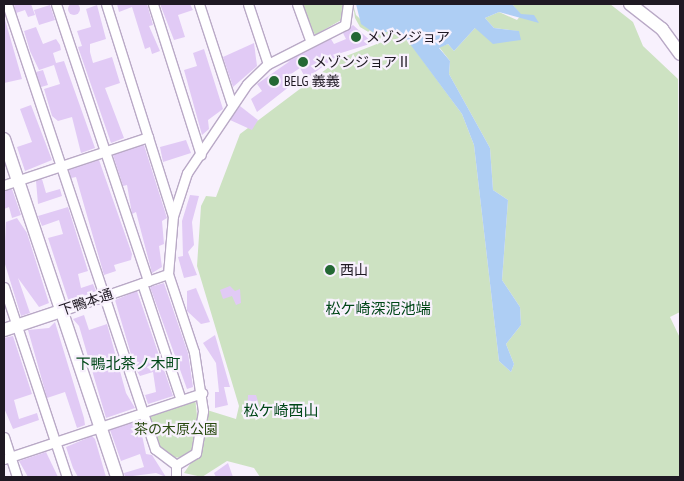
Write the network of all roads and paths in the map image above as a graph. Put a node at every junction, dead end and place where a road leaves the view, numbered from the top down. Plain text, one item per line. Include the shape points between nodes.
1 (7, 4) edge
2 (56, 4) edge
3 (106, 4) edge
4 (153, 4) edge
5 (199, 4) edge
6 (248, 4) edge
7 (297, 4) edge
8 (348, 4) edge
9 (630, 4) edge
10 (310, 40) junction
11 (680, 54) edge
12 (268, 64) junction
13 (231, 102) junction
14 (148, 137) junction
15 (4, 138) edge
16 (105, 150) junction
17 (201, 156) junction
18 (61, 166) junction
19 (18, 180) junction
20 (4, 185) edge
21 (173, 216) junction
22 (168, 274) junction
23 (145, 282) junction
24 (4, 287) edge
25 (104, 296) junction
26 (61, 311) junction
27 (16, 325) junction
28 (4, 330) edge
29 (202, 393) junction
30 (181, 400) junction
31 (144, 413) junction
32 (100, 427) junction
33 (4, 437) edge
34 (55, 442) junction
35 (7, 458) edge
36 (176, 465) junction
37 (17, 477) edge
38 (67, 477) edge
39 (117, 477) edge
40 (176, 477) edge

1 - 18 street
2 - 16 street
3 - 14 street
4 - 17 street
5 - 13 street
6 - 12 street
7 - 10 street
8 - 10 street via 345,25
9 - 11 street via 662,29
10 - 12 street
12 - 13 street
13 - 17 street
14 - 16 street
14 - 21 street
15 - 19 street
16 - 18 street
16 - 23 street
17 - 21 street via 187,173
18 - 19 street
18 - 25 street
19 - 20 street
19 - 26 street
21 - 22 street
22 - 23 street, 下鴨本通
22 - 29 street via 194,352
23 - 25 street, 下鴨本通
23 - 30 street
24 - 27 street
25 - 26 street, 下鴨本通
25 - 31 street
26 - 27 street, 下鴨本通
26 - 32 street
27 - 28 street, 下鴨本通
27 - 34 street
29 - 30 street
29 - 36 street via 203,411 196,453
30 - 31 street
31 - 32 street
31 - 36 street via 155,449
32 - 34 street
32 - 39 street
33 - 35 street
34 - 35 street
34 - 38 street
35 - 37 street
36 - 40 street

